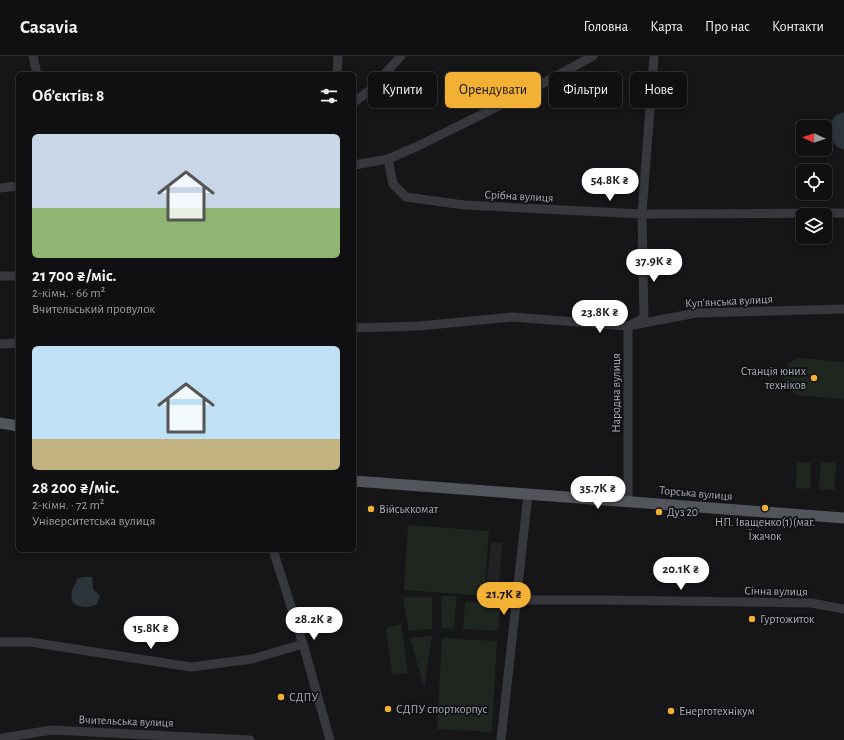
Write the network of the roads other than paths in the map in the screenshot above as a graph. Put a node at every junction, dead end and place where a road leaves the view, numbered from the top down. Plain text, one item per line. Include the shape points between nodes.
1 (33, 56) edge
2 (338, 56) edge
3 (401, 56) edge
4 (593, 56) edge
5 (654, 56) edge
6 (37, 72) edge
7 (338, 72) edge
8 (356, 101) edge
9 (388, 159) junction
10 (356, 165) edge
11 (16, 186) edge
12 (0, 188) edge
13 (844, 212) edge
14 (642, 214) junction
15 (0, 276) edge
16 (16, 276) edge
17 (844, 309) edge
18 (628, 326) junction
19 (356, 328) edge
20 (16, 343) edge
21 (0, 344) edge
22 (0, 423) edge
23 (16, 426) edge
24 (356, 481) edge
25 (528, 494) junction
26 (628, 501) junction
27 (844, 518) edge
28 (274, 552) edge
29 (516, 600) junction
30 (844, 609) edge
31 (0, 642) edge
32 (303, 644) junction
33 (2, 738) edge
34 (250, 740) edge
35 (330, 740) edge
36 (501, 740) edge

1 - 6 street
2 - 7 street
3 - 8 street via 369,91
4 - 9 street via 525,93
5 - 14 street
9 - 10 street
9 - 14 street, Срібна вулиця via 394,184 406,197 464,205
11 - 12 street
13 - 14 street, Срібна вулиця
14 - 18 street via 644,318
15 - 16 street
17 - 18 street, Куп’янська вулиця via 696,313
18 - 19 street, Куп’янська вулиця via 512,317 419,326
18 - 26 street, Народна вулиця
20 - 21 street
22 - 23 main road
24 - 25 main road, Торська вулиця
25 - 26 main road, Торська вулиця
25 - 29 street
26 - 27 main road, Торська вулиця
28 - 32 street
29 - 30 street, Сінна вулиця via 811,603
29 - 36 street
31 - 32 street via 30,642 191,667 252,659
32 - 35 street
33 - 34 street, Вчительська вулиця via 52,730

